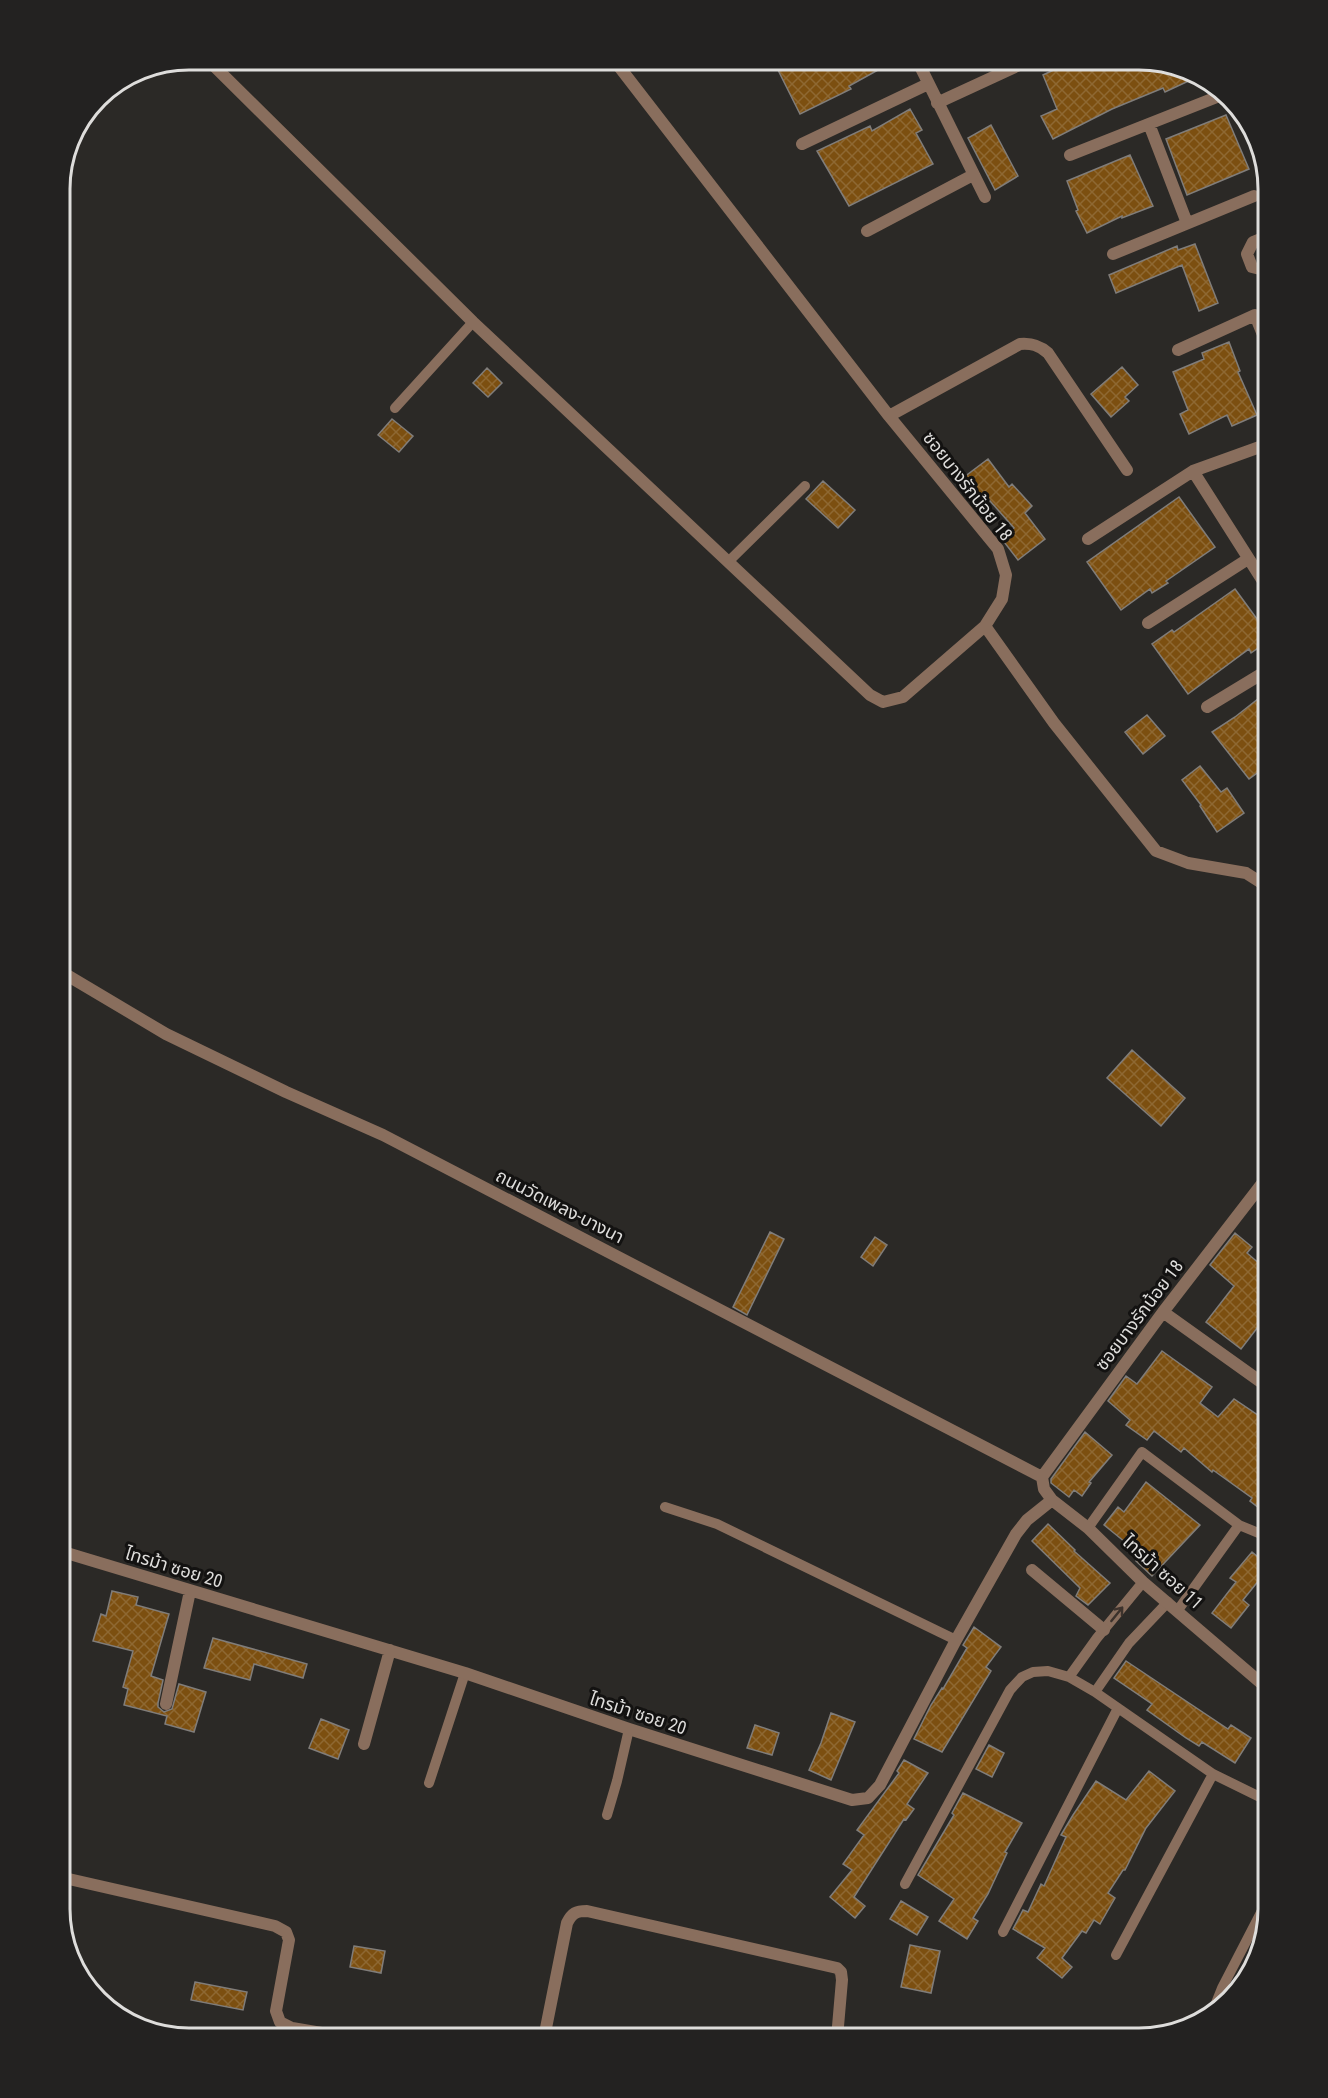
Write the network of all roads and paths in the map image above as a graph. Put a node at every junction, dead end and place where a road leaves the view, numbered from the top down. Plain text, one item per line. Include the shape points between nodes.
1 (219, 71) edge
2 (622, 71) edge
3 (922, 71) edge
4 (1008, 71) edge
5 (928, 84) junction
6 (1214, 98) edge
7 (938, 103) junction
8 (1149, 124) junction
9 (802, 144) dead end
10 (1070, 155) dead end
11 (974, 175) junction
12 (1254, 196) dead end
13 (985, 197) dead end
14 (1187, 223) junction
15 (867, 231) dead end
16 (1258, 240) edge
17 (1113, 254) dead end
18 (1258, 268) edge
19 (473, 322) junction
20 (1258, 322) edge
21 (1178, 350) dead end
22 (395, 408) dead end
23 (889, 416) junction
24 (1258, 448) edge
25 (1127, 470) dead end
26 (1193, 471) junction
27 (805, 486) dead end
28 (1088, 539) dead end
29 (1248, 559) junction
30 (728, 562) junction
31 (1258, 574) edge
32 (1148, 623) dead end
33 (985, 626) junction
34 (1258, 676) edge
35 (1207, 707) dead end
36 (1258, 881) edge
37 (71, 977) edge
38 (1258, 1190) edge
39 (1163, 1312) junction
40 (1258, 1380) edge
41 (1042, 1477) junction
42 (1052, 1500) junction
43 (665, 1507) dead end
44 (1239, 1525) junction
45 (1088, 1528) junction
46 (1258, 1533) edge
47 (70, 1554) edge
48 (1032, 1570) dead end
49 (1143, 1582) junction
50 (190, 1591) junction
51 (1168, 1602) junction
52 (1178, 1610) junction
53 (1104, 1630) junction
54 (956, 1640) junction
55 (390, 1650) junction
56 (465, 1673) junction
57 (1069, 1677) junction
58 (1258, 1680) edge
59 (1095, 1692) junction
60 (166, 1704) dead end
61 (1118, 1708) junction
62 (629, 1729) junction
63 (364, 1744) dead end
64 (1213, 1774) junction
65 (429, 1783) dead end
66 (1258, 1796) edge
67 (607, 1815) dead end
68 (70, 1879) edge
69 (904, 1884) dead end
70 (1255, 1927) edge
71 (1003, 1932) dead end
72 (1116, 1955) dead end
73 (1227, 1989) edge
74 (290, 2027) edge
75 (546, 2027) edge
76 (838, 2028) edge

1 - 19 street
2 - 23 street, ซอยบางรักน้อย 18
3 - 5 street
4 - 7 street
5 - 7 street
5 - 9 street
6 - 8 street
7 - 11 street
8 - 10 street
8 - 14 street
11 - 13 street
11 - 15 street
12 - 14 street
14 - 17 street
16 - 18 street via 1252,242 1247,254 1252,267
19 - 22 lane
19 - 30 street
20 - 21 street via 1255,315
23 - 25 street via 1020,344 1029,343 1048,353
23 - 33 street, ซอยบางรักน้อย 18 via 998,549 1006,575 1002,599
24 - 26 street
26 - 28 street
26 - 29 street
27 - 30 lane
29 - 31 street
29 - 32 street
30 - 33 street, ซอยบางรักน้อย 18 via 870,695 883,702 903,697
33 - 36 street via 1054,723 1156,851 1188,863 1246,873
34 - 35 street
37 - 41 street, ถนนวัดเพลง-บางนา via 166,1034 383,1135
38 - 39 street, ซอยบางรักน้อย 18
39 - 40 street
39 - 41 street, ซอยบางรักน้อย 18
41 - 42 street, ไทรม้า ซอย 11
42 - 45 street, ไทรม้า ซอย 11
42 - 54 street, ไทรม้า ซอย 20 via 1016,1534
43 - 54 lane via 717,1524
44 - 45 lane via 1142,1452
44 - 46 lane
44 - 52 lane
45 - 49 street, ไทรม้า ซอย 11
47 - 50 street, ไทรม้า ซอย 20
48 - 53 street
49 - 51 street, ไทรม้า ซอย 11
53 -> 49 lane
50 - 55 street, ไทรม้า ซอย 20
50 - 60 street
51 - 52 street, ไทรม้า ซอย 11
51 - 59 lane via 1129,1643
52 - 58 street, ไทรม้า ซอย 11
53 - 57 lane
54 - 62 street, ไทรม้า ซอย 20 via 880,1785 868,1798 852,1800
55 - 56 street, ไทรม้า ซอย 20
55 - 63 street
56 - 62 street, ไทรม้า ซอย 20
56 - 65 lane
57 - 59 lane
57 - 69 lane via 1048,1671 1033,1672 1010,1690
59 - 61 lane
61 - 64 lane
61 - 71 lane
62 - 67 lane
64 - 66 lane
64 - 72 lane
68 - 74 street via 275,1926 286,1932 289,1940 276,2011 280,2022
70 - 73 lane
75 - 76 street via 567,1923 577,1911 587,1911 837,1968 842,1980

